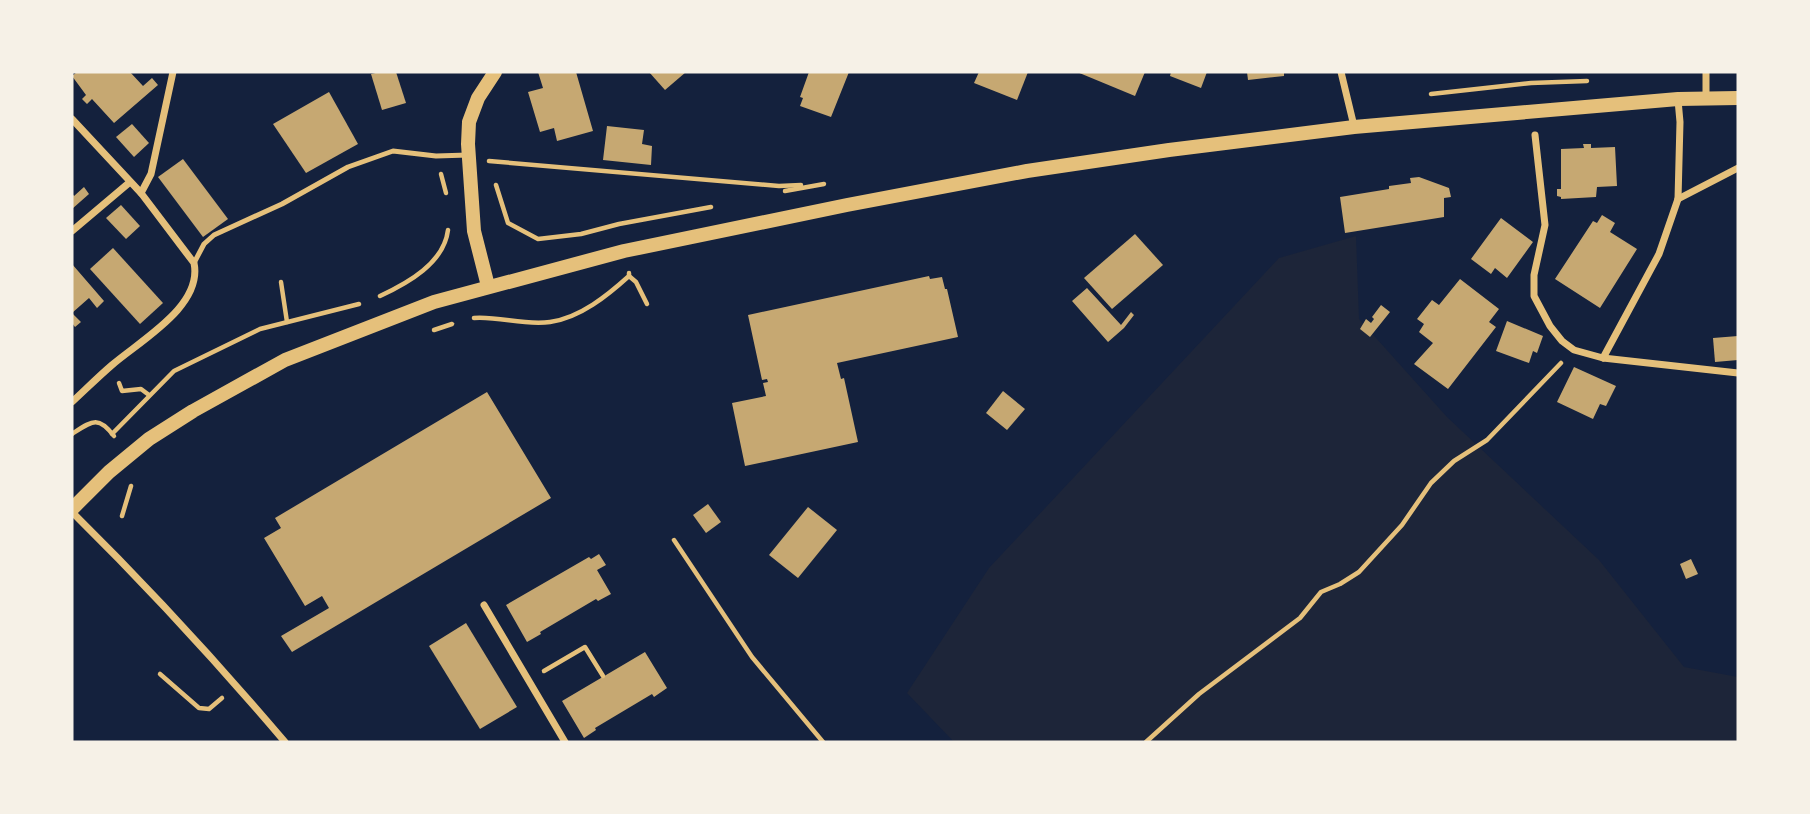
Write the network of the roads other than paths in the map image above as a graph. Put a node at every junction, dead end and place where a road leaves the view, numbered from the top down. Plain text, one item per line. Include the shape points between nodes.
1 (173, 72) edge
2 (495, 72) edge
3 (1341, 72) edge
4 (1706, 72) edge
5 (1738, 97) edge
6 (1678, 99) junction
7 (1706, 99) junction
8 (72, 119) edge
9 (1354, 127) junction
10 (1535, 135) dead end
11 (468, 155) junction
12 (1738, 168) edge
13 (130, 182) junction
14 (141, 193) junction
15 (1678, 199) junction
16 (72, 231) edge
17 (194, 263) junction
18 (488, 286) junction
19 (1603, 358) junction
20 (1738, 373) edge
21 (72, 402) edge
22 (72, 511) edge
23 (484, 605) dead end
24 (285, 742) edge
25 (565, 742) edge

1 - 14 street via 151,174
2 - 11 main road via 469,122
3 - 9 street
4 - 7 street
5 - 7 main road
6 - 7 main road
6 - 9 main road
6 - 15 street
8 - 13 street
9 - 18 main road via 1027,171 624,251
10 - 19 street via 1545,225 1534,296 1562,341 1574,351
11 - 17 lane via 393,152 348,167 214,235
11 - 18 main road via 474,231
12 - 15 street
13 - 14 street
13 - 16 street
14 - 17 street
15 - 19 street via 1659,254
17 - 21 street via 197,274 191,290 172,317
18 - 22 main road via 387,318 285,360 149,439 108,471
19 - 20 street
22 - 24 street via 155,595
23 - 25 street

